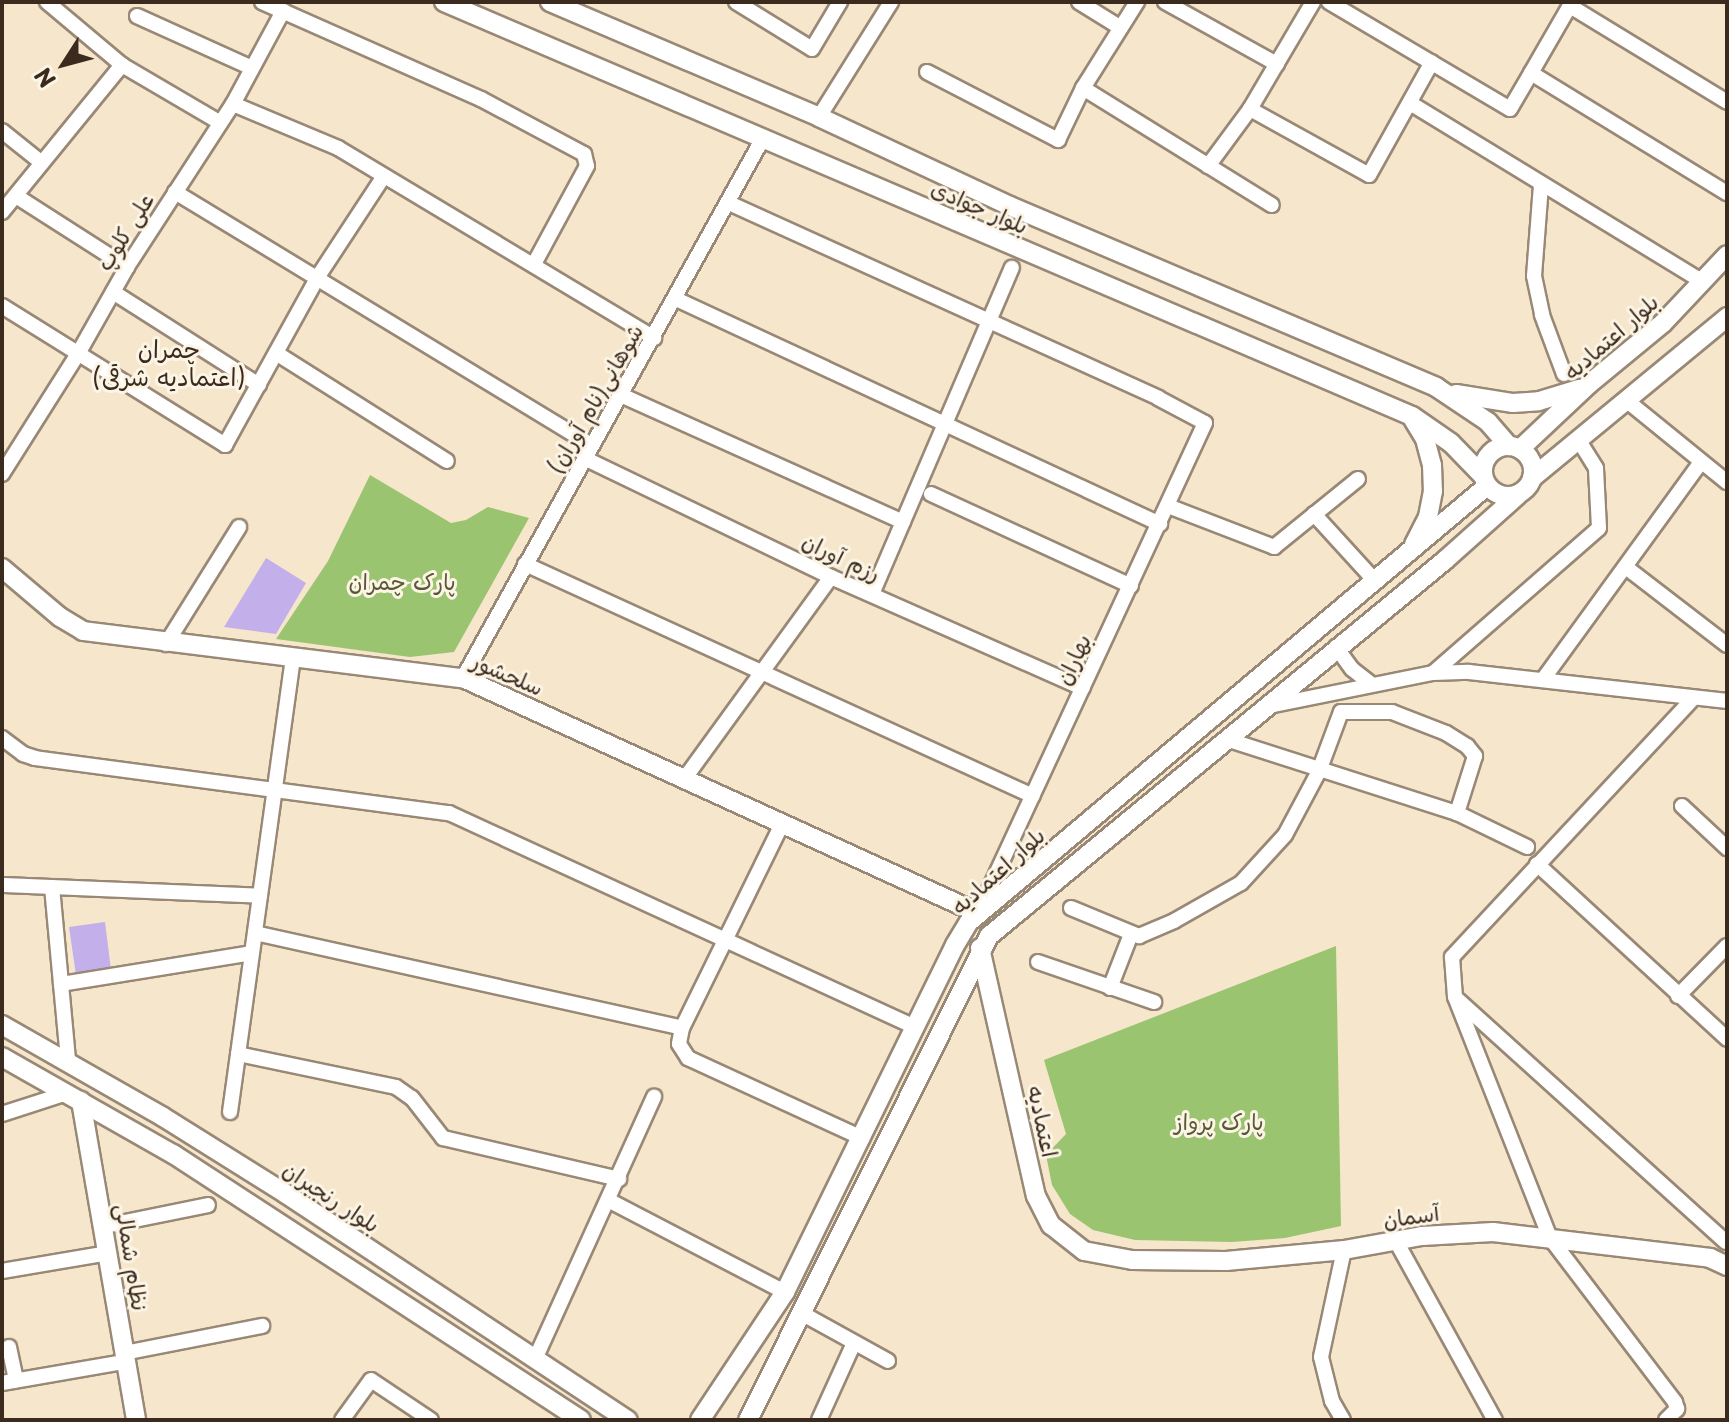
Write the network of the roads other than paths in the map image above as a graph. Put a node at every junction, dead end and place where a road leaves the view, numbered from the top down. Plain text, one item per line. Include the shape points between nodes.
1 (47, 2) edge
2 (262, 2) edge
3 (444, 2) edge
4 (550, 2) edge
5 (736, 2) edge
6 (840, 2) edge
7 (891, 2) edge
8 (1079, 2) edge
9 (1137, 2) edge
10 (1165, 2) edge
11 (1313, 2) edge
12 (1329, 2) edge
13 (1571, 4) edge
14 (283, 11) junction
15 (137, 16) dead end
16 (1121, 28) junction
17 (1432, 62) junction
18 (1277, 64) junction
19 (122, 65) junction
20 (252, 68) junction
21 (927, 72) dead end
22 (1531, 73) junction
23 (1083, 88) junction
24 (1727, 102) edge
25 (1410, 103) junction
26 (233, 104) junction
27 (1250, 109) junction
28 (819, 117) junction
29 (219, 122) junction
30 (2, 131) edge
31 (762, 140) junction
32 (42, 163) junction
33 (1208, 166) junction
34 (384, 176) junction
35 (1541, 185) junction
36 (175, 192) junction
37 (1727, 193) edge
38 (16, 196) junction
39 (729, 203) junction
40 (1272, 205) dead end
41 (1010, 206) junction
42 (2, 212) edge
43 (998, 239) junction
44 (1727, 255) edge
45 (534, 264) junction
46 (127, 267) junction
47 (1012, 268) dead end
48 (317, 278) junction
49 (1703, 282) junction
50 (113, 292) junction
51 (676, 299) junction
52 (2, 306) edge
53 (1727, 317) edge
54 (989, 323) junction
55 (654, 338) junction
56 (79, 352) junction
57 (276, 353) junction
58 (1564, 374) dead end
59 (1589, 384) junction
60 (259, 385) junction
61 (1436, 387) junction
62 (623, 396) junction
63 (1626, 400) junction
64 (1412, 416) junction
65 (945, 424) junction
66 (1579, 441) junction
67 (1514, 448) junction
68 (588, 452) junction
69 (447, 461) dead end
70 (1700, 463) junction
71 (4, 465) edge
72 (1532, 478) junction
73 (1358, 479) dead end
74 (1485, 481) junction
75 (1727, 482) edge
76 (931, 494) dead end
77 (1518, 495) junction
78 (1168, 506) junction
79 (1314, 514) junction
80 (903, 522) junction
81 (1160, 524) junction
82 (239, 527) dead end
83 (1401, 562) junction
84 (525, 564) junction
85 (2, 568) edge
86 (1627, 568) junction
87 (831, 577) junction
88 (1376, 582) junction
89 (1131, 586) junction
90 (872, 594) junction
91 (166, 644) junction
92 (1727, 645) edge
93 (1336, 647) junction
94 (293, 659) junction
95 (759, 672) junction
96 (1433, 673) junction
97 (463, 678) junction
98 (1544, 678) junction
99 (1371, 684) junction
100 (1083, 688) junction
101 (1349, 690) junction
102 (1693, 699) junction
103 (1727, 701) edge
104 (1269, 706) junction
105 (1341, 712) junction
106 (2, 738) edge
107 (1229, 740) junction
108 (1319, 771) junction
109 (685, 778) junction
110 (274, 790) junction
111 (1033, 796) junction
112 (1682, 806) dead end
113 (1457, 813) junction
114 (782, 824) junction
115 (1527, 847) dead end
116 (1727, 848) edge
117 (1537, 864) junction
118 (2, 885) edge
119 (52, 887) junction
120 (260, 896) junction
121 (1071, 908) dead end
122 (978, 913) junction
123 (255, 933) junction
124 (1131, 934) junction
125 (725, 940) junction
126 (1727, 946) edge
127 (980, 948) junction
128 (252, 953) junction
129 (1038, 962) dead end
130 (61, 984) junction
131 (1110, 988) junction
132 (1678, 996) junction
133 (1455, 997) junction
134 (1154, 1002) dead end
135 (2, 1025) edge
136 (915, 1027) junction
137 (682, 1028) junction
138 (1727, 1039) edge
139 (238, 1054) junction
140 (2, 1057) edge
141 (68, 1061) junction
142 (74, 1097) junction
143 (654, 1097) dead end
144 (230, 1112) dead end
145 (2, 1114) edge
146 (862, 1138) junction
147 (619, 1179) junction
148 (610, 1201) junction
149 (208, 1205) dead end
150 (105, 1226) junction
151 (1550, 1238) junction
152 (1396, 1241) junction
153 (1727, 1242) edge
154 (1344, 1250) junction
155 (108, 1253) junction
156 (1118, 1259) joint
157 (1719, 1262) edge
158 (2, 1271) edge
159 (785, 1292) junction
160 (803, 1314) junction
161 (262, 1326) dead end
162 (854, 1343) junction
163 (9, 1347) dead end
164 (536, 1357) junction
165 (124, 1358) junction
166 (888, 1361) dead end
167 (9, 1382) edge
168 (136, 1420) edge
169 (342, 1420) edge
170 (431, 1420) edge
171 (581, 1420) edge
172 (628, 1420) edge
173 (700, 1420) edge
174 (748, 1420) edge
175 (819, 1420) edge
176 (1343, 1420) edge
177 (1495, 1420) edge
178 (1666, 1420) edge

1 - 19 street
2 - 14 street
3 - 31 street, بلوار جوادی
4 - 28 street, بلوار جوادی
5 - 6 street via 812,49
7 - 28 street
8 - 16 street
9 - 16 street
10 - 18 street
11 - 18 street
12 - 17 street
13 - 22 street
13 - 24 street
14 - 20 street, علی کلوپ
14 - 45 street via 481,99 584,154 587,166
15 - 20 street
16 - 23 street
17 - 22 street via 1510,109
17 - 25 street
18 - 27 street
19 - 29 street
19 - 32 street
20 - 26 street, علی کلوپ
21 - 23 street via 1058,140
22 - 37 street
23 - 33 street
25 - 27 street via 1369,175
25 - 35 street
26 - 29 street, علی کلوپ
26 - 34 street via 338,148
27 - 33 street
28 - 41 street, بلوار جوادی
29 - 36 street, علی کلوپ
30 - 32 street
31 - 39 street, شوهانی(نام آوران)
31 - 43 street, بلوار جوادی
32 - 38 street
33 - 40 street
34 - 45 street
34 - 48 street
35 - 49 street
35 - 58 street via 1534,276
36 - 46 street, علی کلوپ
36 - 48 street, رزم آوران
38 - 42 street
38 - 46 street
39 - 51 street, شوهانی(نام آوران)
39 - 54 street
41 - 43 street
41 - 61 street, بلوار جوادی
43 - 64 street, بلوار جوادی
44 - 49 street, بلوار اعتمادیه
45 - 55 street
46 - 50 street, علی کلوپ
47 - 54 street
48 - 57 street
48 - 68 street, رزم آوران
49 - 59 street, بلوار اعتمادیه via 1635,350
50 - 56 street, علی کلوپ
50 - 60 street
51 - 55 street, شوهانی(نام آوران)
51 - 65 street
52 - 56 street
53 - 63 street
54 - 65 street
54 - 78 street, بهاران via 1205,423
55 - 62 street, شوهانی(نام آوران)
56 - 60 street via 225,445
56 - 71 street, علی کلوپ
57 - 60 street
57 - 69 street
59 - 61 street via 1539,401 1513,403
59 - 67 street, بلوار اعتمادیه
61 - 67 street, بلوار جوادی via 1488,422
62 - 68 street, شوهانی(نام آوران)
62 - 80 street
63 - 66 street
63 - 70 street
64 - 74 street, بلوار جوادی via 1451,443
64 - 83 street via 1425,439 1433,491 1423,529
65 - 80 street
65 - 81 street
66 - 72 street
66 - 96 street via 1596,468 1599,528
67 - 72 street via 1529,456
67 - 74 street via 1489,454
68 - 84 street, شوهانی(نام آوران)
68 - 87 street, رزم آوران
70 - 75 street
70 - 86 street
72 - 77 street
73 - 79 street
74 - 77 street via 1507,497
74 - 83 street, بلوار اعتمادیه
76 - 89 street
77 - 93 street, بلوار اعتمادیه
78 - 79 street via 1274,547
78 - 81 street, بهاران
79 - 88 street
80 - 90 street
81 - 89 street, بهاران
82 - 91 street
83 - 88 street, بلوار اعتمادیه
84 - 95 street
84 - 97 street, شوهانی(نام آوران)
85 - 91 street, سلحشور via 83,631
86 - 92 street
86 - 98 street
87 - 90 street, رزم آوران
87 - 95 street
88 - 122 street, بلوار اعتمادیه
89 - 100 street, بهاران
90 - 100 street, رزم آوران
91 - 94 street, سلحشور
93 - 99 street
93 - 104 street, بلوار اعتمادیه
94 - 97 street, سلحشور
94 - 110 street
95 - 109 street
95 - 111 street
96 - 98 street
96 - 99 street
97 - 109 street, سلحشور
98 - 102 street
99 - 101 street
100 - 111 street, بهاران
101 - 104 street
101 - 105 street
102 - 103 street
102 - 117 street
104 - 107 street, بلوار اعتمادیه
105 - 108 street
105 - 113 street via 1375,710 1412,718 1446,733 1475,756
106 - 110 street via 35,758
107 - 108 street
107 - 127 street, بلوار اعتمادیه via 1037,893
108 - 113 street
108 - 124 street via 1285,835 1241,883 1174,921 1139,936
109 - 114 street, سلحشور
110 - 120 street
110 - 125 street via 449,813
111 - 122 street, بهاران
112 - 116 street
113 - 115 street
114 - 122 street, سلحشور
114 - 125 street
117 - 132 street
117 - 133 street via 1452,957
118 - 119 street
119 - 120 street
119 - 130 street
120 - 123 street
121 - 124 street
122 - 136 street, بلوار اعتمادیه via 955,945
123 - 128 street
123 - 137 street
124 - 131 street
125 - 136 street
125 - 137 street
126 - 132 street
127 - 156 street, اعتمادیه via 1039,1204 1069,1242
127 - 160 street, بلوار اعتمادیه
128 - 130 street
128 - 139 street
129 - 131 street
130 - 141 street
131 - 134 street
132 - 138 street
133 - 151 street
133 - 153 street
135 - 141 street, بلوار رنجبران
136 - 146 street, بلوار اعتمادیه
137 - 146 street via 679,1044 688,1058
139 - 144 street
139 - 147 street via 396,1087 409,1095 443,1138
140 - 142 street
141 - 164 street, بلوار رنجبران
142 - 145 street
142 - 150 street, نظام شمالی
142 - 171 street via 173,1154
143 - 147 street
146 - 159 street, بلوار اعتمادیه
147 - 148 street
148 - 159 street
148 - 164 street
149 - 150 street
150 - 155 street, نظام شمالی
151 - 152 street, آسمان via 1471,1232
151 - 157 street, آسمان
151 - 178 street via 1675,1402 1677,1409
152 - 154 street, آسمان
152 - 177 street
153 - 157 street
154 - 156 street, آسمان via 1226,1261
154 - 176 street via 1321,1357 1332,1401
155 - 158 street
155 - 165 street, نظام شمالی
159 - 173 street, بلوار اعتمادیه
160 - 162 street
160 - 174 street, بلوار اعتمادیه
161 - 165 street
162 - 166 street
162 - 175 street
163 - 167 street
164 - 172 street, بلوار رنجبران
165 - 167 street
165 - 168 street, نظام شمالی
169 - 170 street via 371,1380

